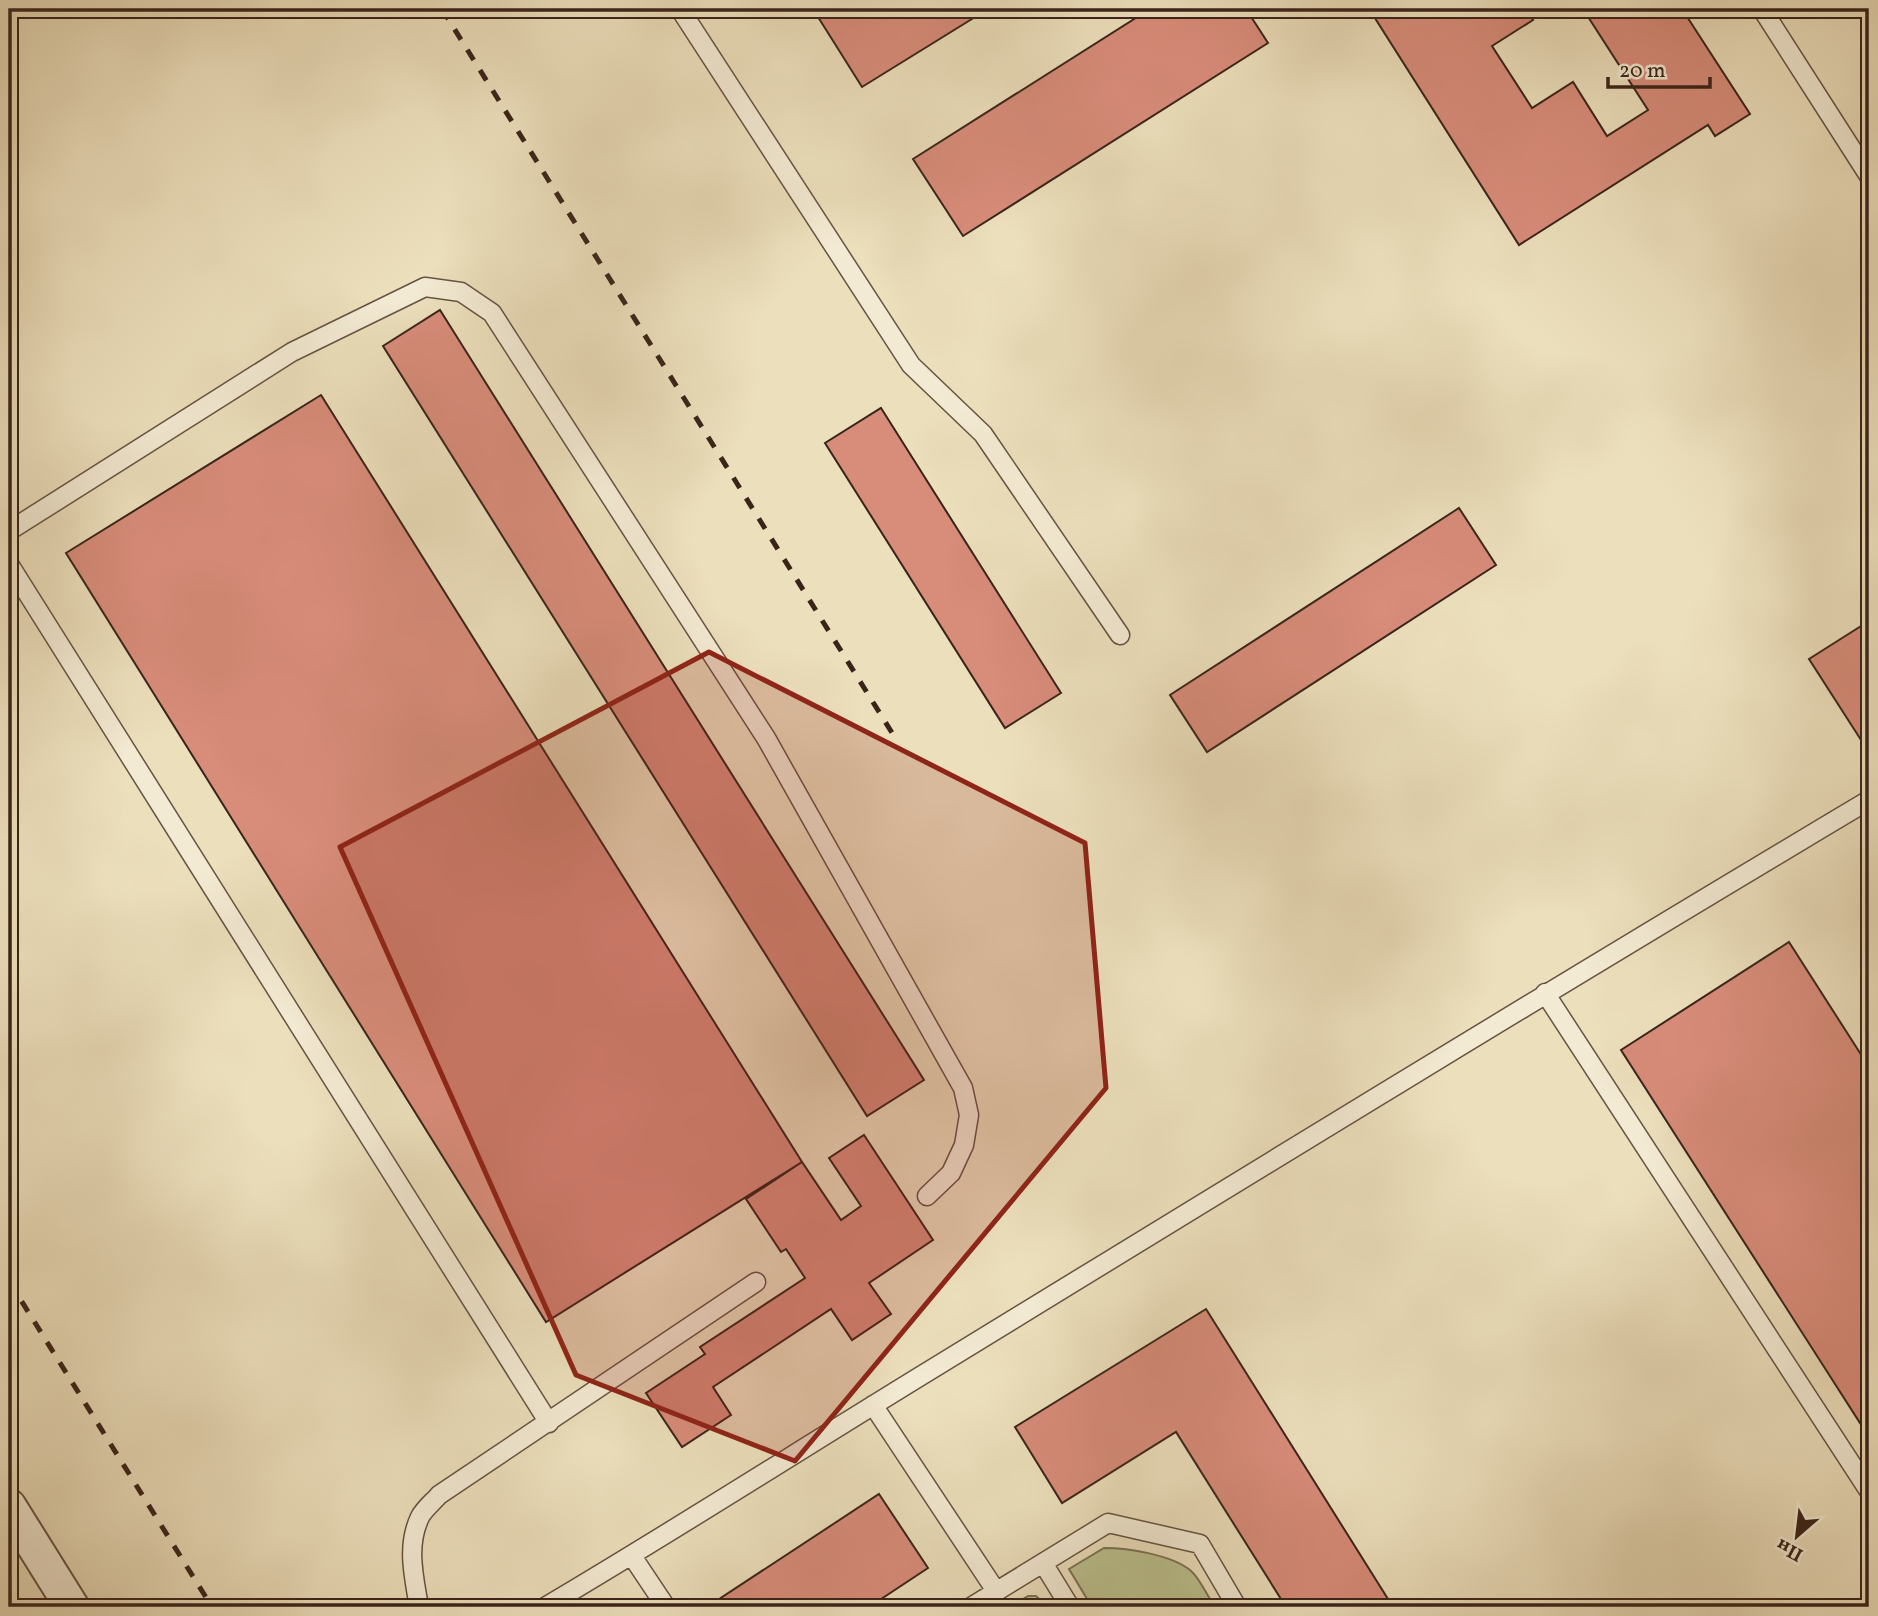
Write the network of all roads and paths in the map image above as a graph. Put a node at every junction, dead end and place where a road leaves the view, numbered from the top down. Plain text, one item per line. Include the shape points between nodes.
1 (680, 9) edge
2 (1762, 9) edge
3 (1869, 176) edge
4 (9, 530) edge
5 (9, 564) edge
6 (1120, 635) dead end
7 (1869, 800) edge
8 (1545, 993) junction
9 (927, 1196) dead end
10 (756, 1282) dead end
11 (873, 1405) junction
12 (549, 1423) junction
13 (1869, 1491) edge
14 (9, 1506) edge
15 (632, 1556) junction
16 (1043, 1563) junction
17 (996, 1591) junction
18 (72, 1607) edge
19 (419, 1607) edge
20 (545, 1607) edge
21 (666, 1607) edge
22 (971, 1607) edge
23 (1070, 1607) edge
24 (1237, 1607) edge

1 - 6 lane via 911,365 983,433
2 - 3 lane
4 - 9 lane via 292,352 425,286 461,292 492,313 766,738 963,1088 969,1115 964,1145 951,1172
5 - 12 lane
7 - 8 lane
8 - 11 lane
8 - 13 lane
10 - 12 lane
11 - 15 lane
11 - 17 lane
12 - 19 lane via 439,1496 421,1516 412,1544
14 - 18 street
15 - 20 lane
15 - 21 lane
16 - 17 lane
16 - 23 lane
16 - 24 lane via 1108,1523 1200,1544
17 - 22 lane

